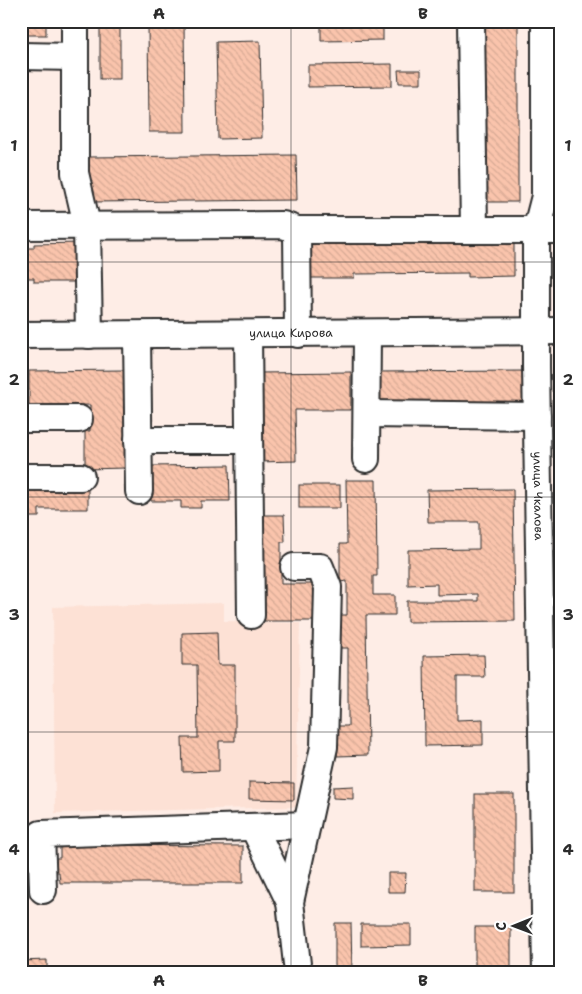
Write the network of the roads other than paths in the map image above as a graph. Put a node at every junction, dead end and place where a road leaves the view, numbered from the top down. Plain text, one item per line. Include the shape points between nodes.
1 (75, 21) edge
2 (472, 21) edge
3 (545, 21) edge
4 (21, 56) edge
5 (74, 57) junction
6 (87, 225) junction
7 (21, 226) edge
8 (297, 230) junction
9 (474, 230) junction
10 (548, 230) edge
11 (549, 332) edge
12 (248, 334) junction
13 (298, 334) junction
14 (367, 334) junction
15 (88, 335) junction
16 (137, 335) junction
17 (21, 336) edge
18 (366, 414) junction
19 (537, 416) junction
20 (21, 419) edge
21 (79, 419) dead end
22 (138, 440) junction
23 (249, 440) junction
24 (366, 459) dead end
25 (81, 476) dead end
26 (21, 477) edge
27 (139, 491) dead end
28 (294, 567) dead end
29 (251, 615) dead end
30 (306, 825) junction
31 (254, 828) junction
32 (43, 890) dead end
33 (290, 902) junction
34 (298, 973) edge
35 (546, 973) edge

1 - 5 street
2 - 9 street
3 - 10 street, улица Чкалова
4 - 5 street
5 - 6 street via 75,173
6 - 7 street
6 - 8 street via 282,225
6 - 15 street
8 - 9 street
8 - 13 street
9 - 10 street
10 - 11 street, улица Чкалова
11 - 14 street, улица Кирова
11 - 19 street, улица Чкалова
12 - 13 street, улица Кирова
12 - 16 street, улица Кирова
12 - 23 street
13 - 14 street, улица Кирова
14 - 18 street
15 - 16 street, улица Кирова
15 - 17 street, улица Кирова
16 - 22 street
18 - 19 street
18 - 24 street
19 - 35 street, улица Чкалова
20 - 21 street
22 - 23 street
22 - 27 street
23 - 29 street
25 - 26 street
28 - 30 street via 320,567 328,587 324,747
30 - 31 street
30 - 33 street
31 - 32 street via 41,834
31 - 33 street
33 - 34 street

